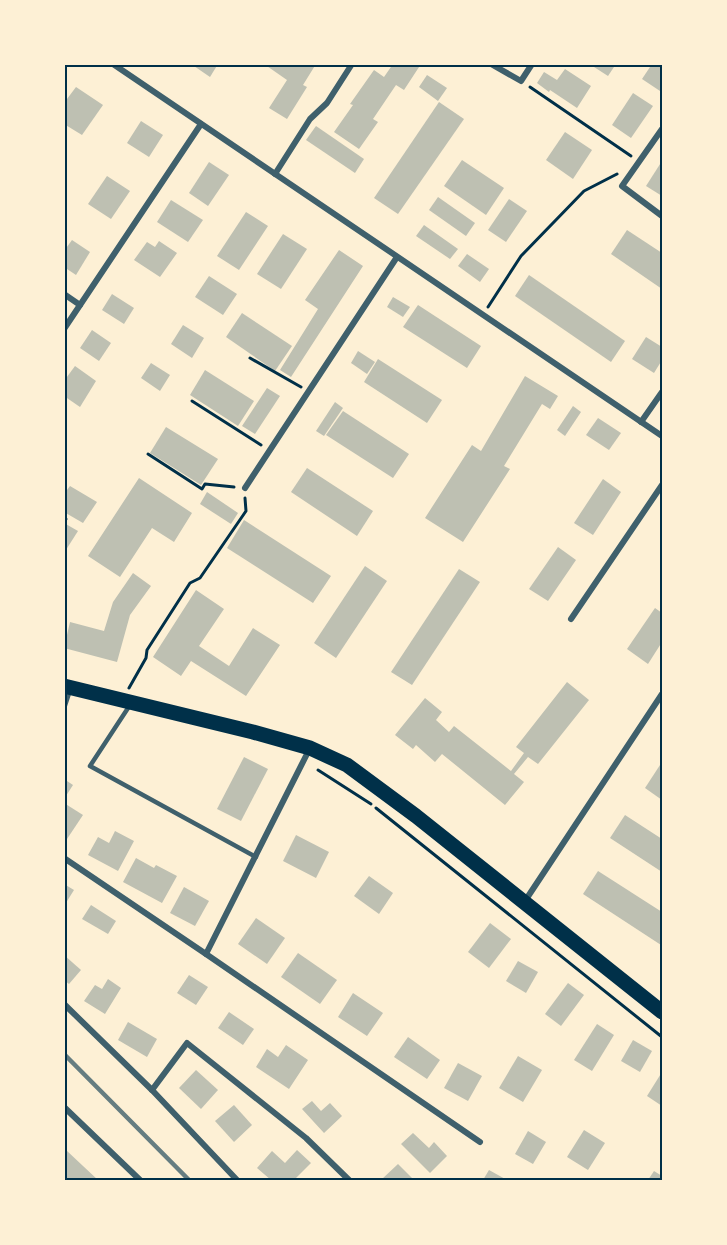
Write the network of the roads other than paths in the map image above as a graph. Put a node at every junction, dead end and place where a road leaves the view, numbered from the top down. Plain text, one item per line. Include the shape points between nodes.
1 (352, 64) edge
2 (491, 64) edge
3 (532, 64) edge
4 (115, 65) edge
5 (201, 124) junction
6 (663, 129) edge
7 (274, 174) junction
8 (663, 216) edge
9 (397, 257) junction
10 (64, 294) edge
11 (80, 305) junction
12 (64, 329) edge
13 (663, 392) edge
14 (641, 422) junction
15 (663, 436) edge
16 (663, 485) edge
17 (245, 488) road end
18 (572, 619) dead end
19 (67, 687) edge
20 (663, 694) edge
21 (126, 701) junction
22 (64, 706) edge
23 (307, 755) junction
24 (256, 857) junction
25 (64, 858) edge
26 (524, 903) junction
27 (206, 954) junction
28 (64, 1004) edge
29 (663, 1012) edge
30 (152, 1090) junction
31 (64, 1107) edge
32 (480, 1142) dead end
33 (140, 1180) edge
34 (237, 1180) edge
35 (349, 1180) edge

1 - 7 street
2 - 3 street via 521,81
4 - 5 street
5 - 7 street
5 - 11 street
6 - 8 street via 622,186
7 - 9 street
9 - 14 street
9 - 17 street
10 - 11 street
11 - 12 street
13 - 14 street
14 - 15 street
16 - 18 street
19 - 21 main road
19 - 22 street
20 - 26 street
21 - 23 main road via 253,732
21 - 24 lane via 90,766
23 - 24 street
23 - 26 main road via 347,765
24 - 27 street
25 - 27 street
26 - 29 main road
27 - 32 street
28 - 30 street
30 - 34 street
30 - 35 street via 187,1043 306,1138
31 - 33 street

